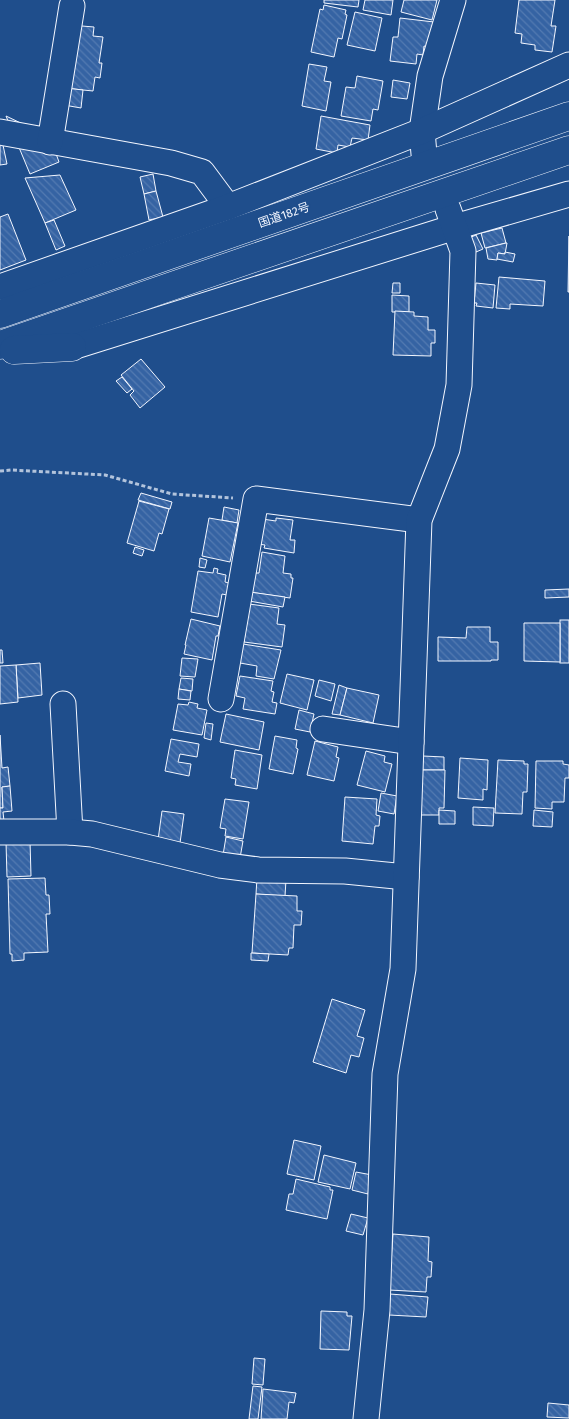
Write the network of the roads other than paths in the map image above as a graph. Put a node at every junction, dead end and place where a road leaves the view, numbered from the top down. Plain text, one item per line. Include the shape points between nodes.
1 (453, 0) edge
2 (72, 6) dead end
3 (569, 65) edge
4 (569, 116) edge
5 (0, 132) edge
6 (50, 142) junction
7 (423, 143) junction
8 (569, 150) edge
9 (569, 194) edge
10 (228, 208) junction
11 (452, 218) junction
12 (0, 287) edge
13 (0, 314) edge
14 (0, 345) edge
15 (72, 347) joint
16 (0, 351) edge
17 (419, 520) junction
18 (221, 699) dead end
19 (63, 704) dead end
20 (323, 729) dead end
21 (411, 742) junction
22 (0, 832) edge
23 (70, 832) junction
24 (406, 877) junction
25 (366, 1419) edge

1 - 7 street via 430,76
2 - 6 street
3 - 7 street
4 - 13 highway, 国道182号
5 - 6 street
6 - 10 street via 171,163 202,172
7 - 10 street
8 - 14 highway
9 - 11 street
10 - 12 street
11 - 15 street
11 - 17 street via 463,251 459,385 447,449
15 - 16 highway
17 - 18 street via 256,499
17 - 21 street
19 - 23 street
20 - 21 street
21 - 24 street
22 - 23 street
23 - 24 street via 92,834 220,865 258,870 344,871
24 - 25 street via 403,969 385,1074 377,1310

